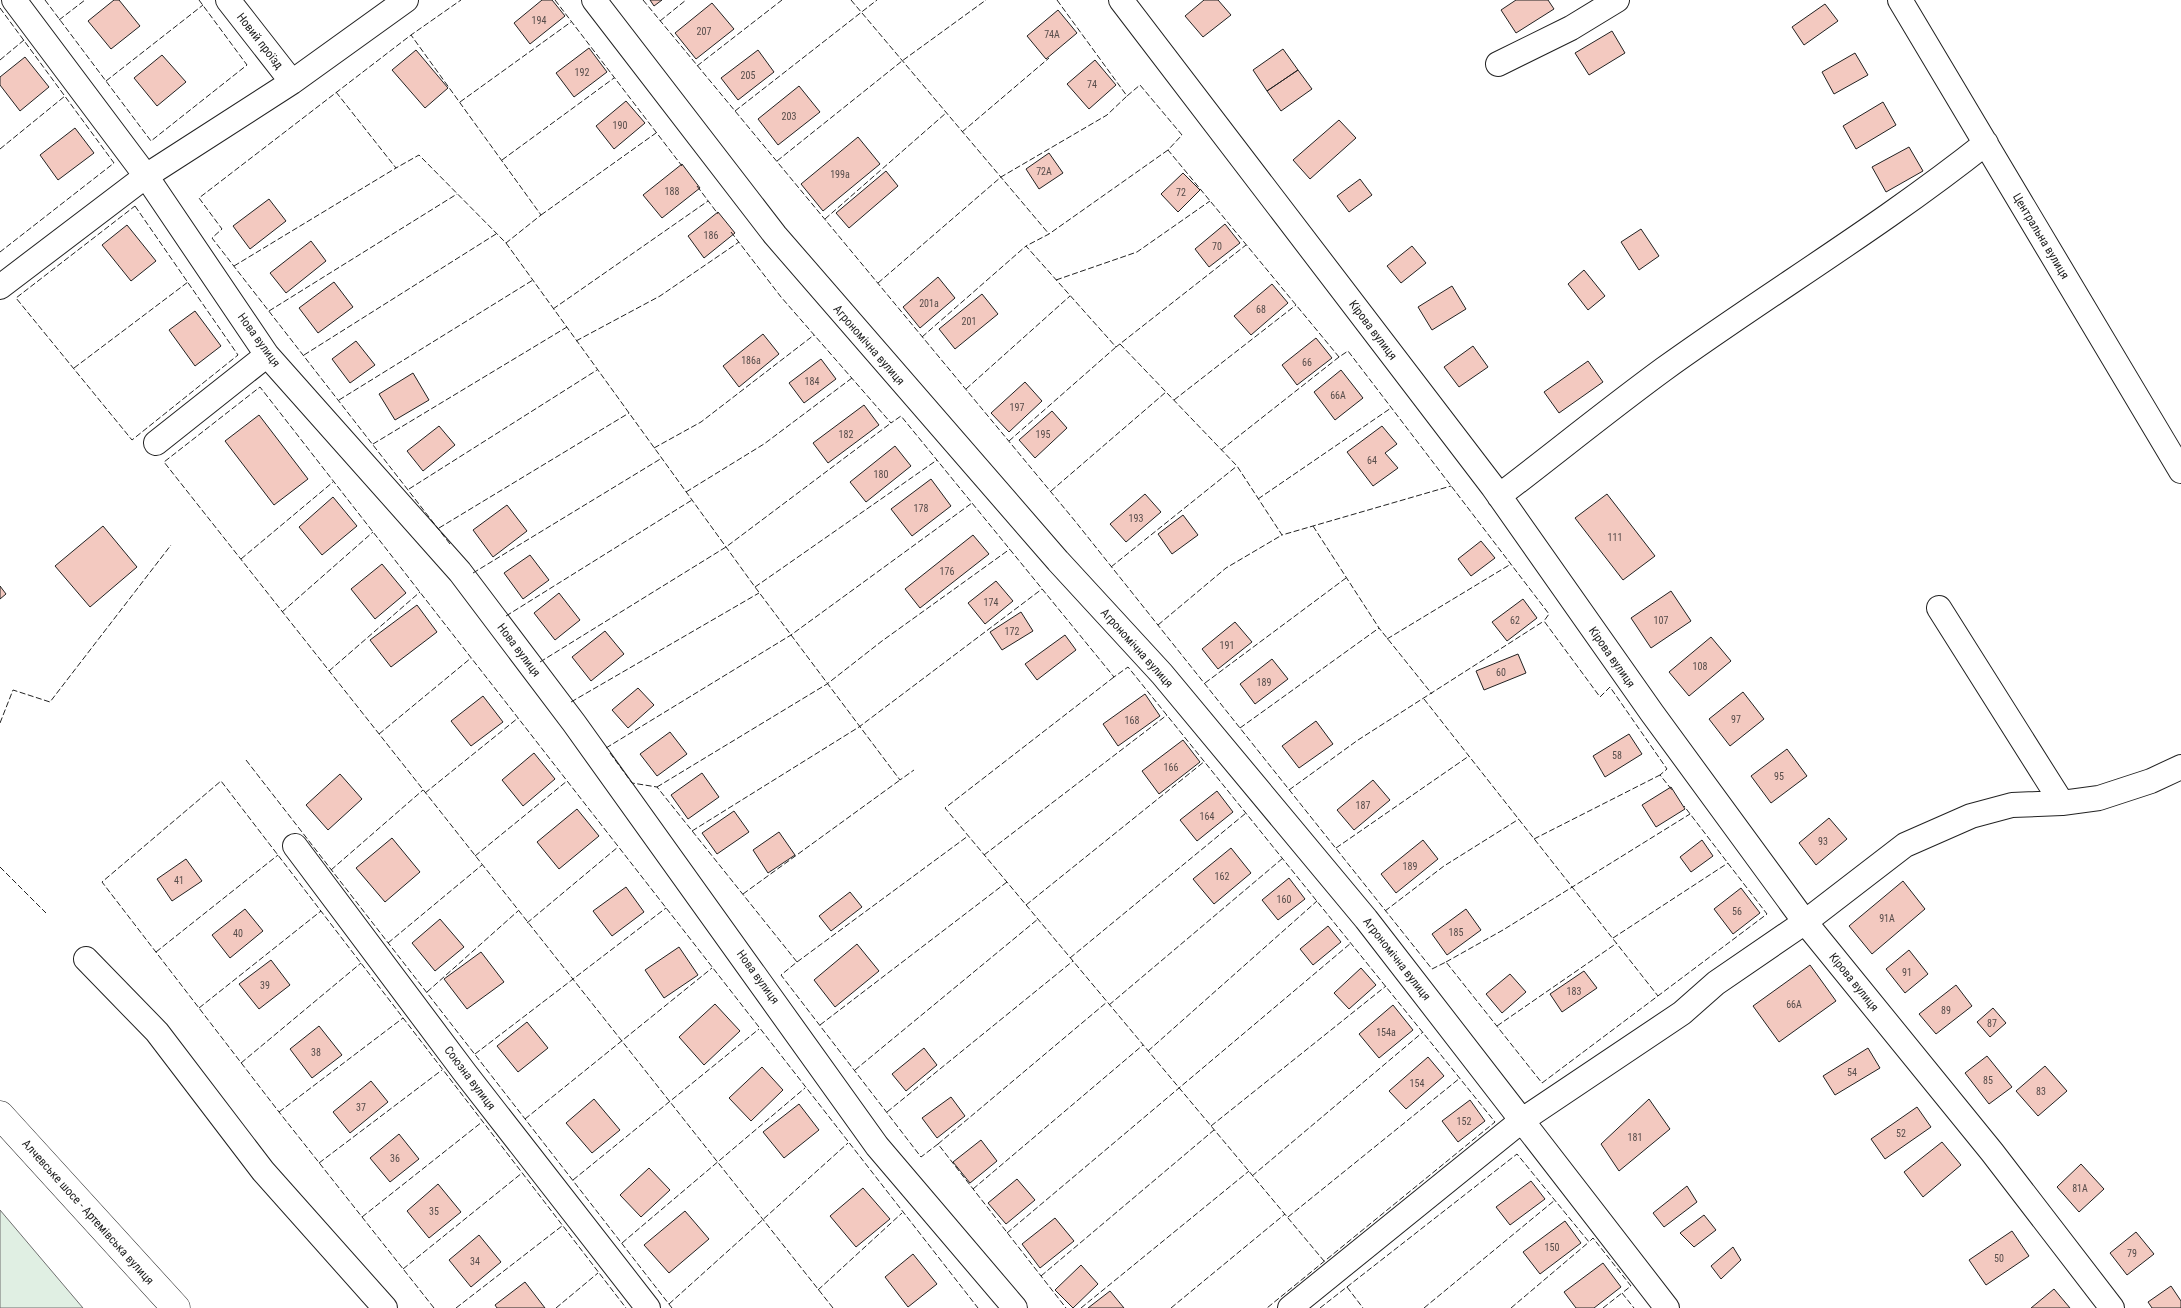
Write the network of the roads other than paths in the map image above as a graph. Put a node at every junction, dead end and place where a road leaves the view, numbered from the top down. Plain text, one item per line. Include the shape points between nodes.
1 (14, 0) edge
2 (228, 0) edge
3 (406, 0) edge
4 (594, 0) edge
5 (1121, 0) edge
6 (1617, 0) edge
7 (1900, 0) edge
8 (1498, 64) dead end
9 (292, 82) junction
10 (1986, 143) junction
11 (146, 176) junction
12 (0, 287) edge
13 (267, 355) junction
14 (156, 443) dead end
15 (2181, 471) edge
16 (1500, 496) junction
17 (1939, 608) dead end
18 (2181, 767) edge
19 (2062, 804) junction
20 (295, 846) dead end
21 (1805, 922) junction
22 (86, 958) dead end
23 (0, 1115) edge
24 (1521, 1121) junction
25 (176, 1308) edge
26 (385, 1308) edge
27 (648, 1308) edge
28 (1015, 1308) edge
29 (1290, 1308) edge
30 (1666, 1308) edge
31 (2112, 1308) edge

1 - 11 street, Нова вулиця
2 - 9 street, Новий проїзд
3 - 9 street
4 - 24 street, Агрономічна вулиця via 775,235 1058,561 1162,674 1366,919
5 - 16 street, Кірова вулиця
6 - 8 street via 1571,28
7 - 10 street, Центральна вулиця
9 - 11 street
10 - 15 street, Центральна вулиця
10 - 16 street via 1878,224 1664,370
11 - 12 street
11 - 13 street, Нова вулиця
13 - 14 street
13 - 28 street, Нова вулиця via 460,572 574,723 878,1146
16 - 21 street, Кірова вулиця via 1652,714
17 - 19 street
18 - 19 street via 2099,798
19 - 21 street via 2012,805 1971,816 1905,845
20 - 27 street, Союзна вулиця via 465,1073
21 - 24 street via 1716,983 1682,1012
21 - 31 street, Кірова вулиця via 1992,1152
22 - 26 street via 157,1032 263,1171
23 - 25 highway, Алчевське шосе - Артемівська вулиця
24 - 29 street
24 - 30 street, Агрономічна вулиця

